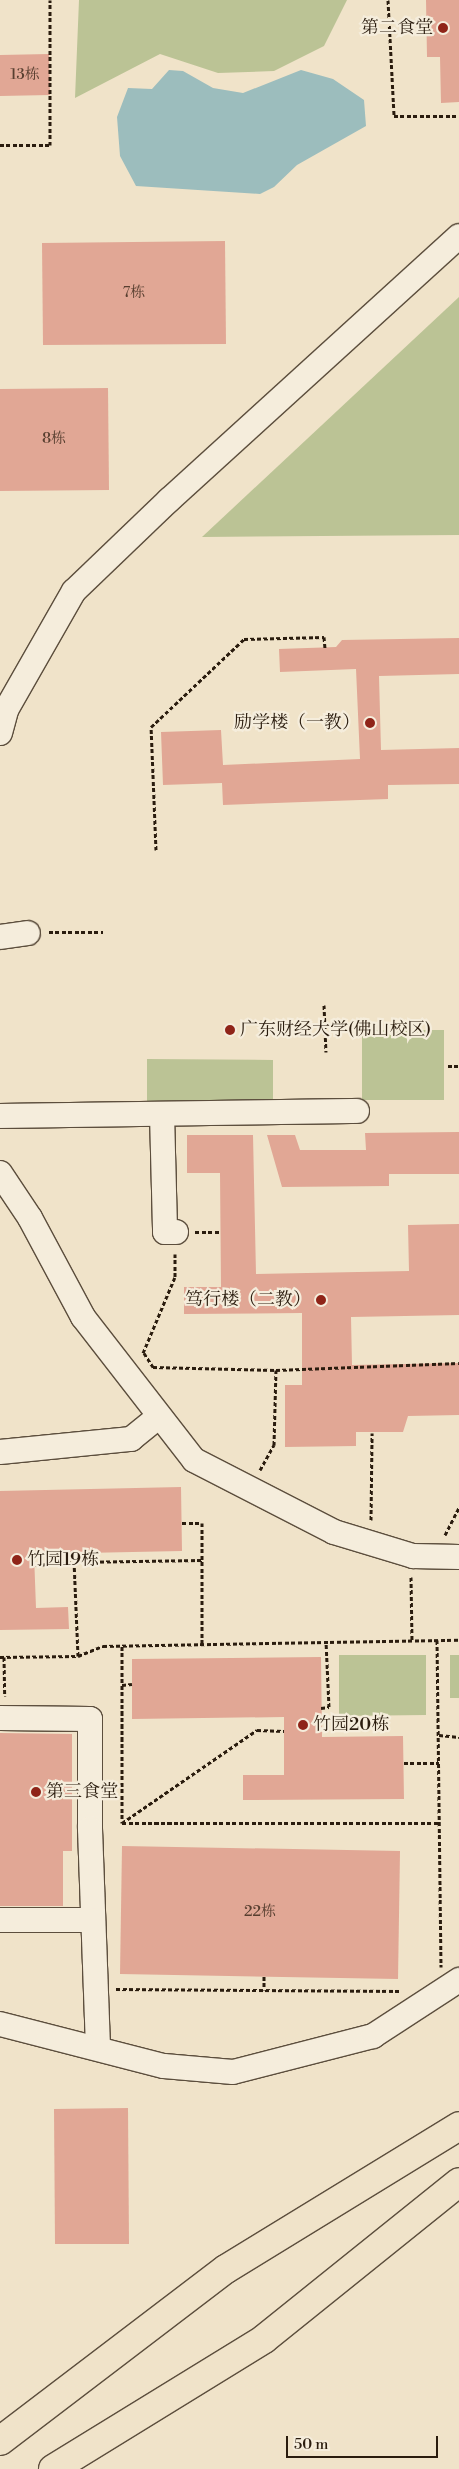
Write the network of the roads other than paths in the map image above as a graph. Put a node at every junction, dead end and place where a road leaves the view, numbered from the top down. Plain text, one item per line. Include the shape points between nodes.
1 (459, 236) edge
2 (3, 710) edge
3 (0, 733) edge
4 (28, 933) road end
5 (0, 937) edge
6 (357, 1111) dead end
7 (162, 1114) junction
8 (0, 1116) edge
9 (0, 1174) edge
10 (176, 1232) road end
11 (158, 1417) junction
12 (0, 1452) edge
13 (459, 1557) edge
14 (3, 1718) edge
15 (0, 1920) edge
16 (92, 1920) junction
17 (450, 1986) edge
18 (0, 2024) edge
19 (98, 2047) junction
20 (459, 2126) edge
21 (459, 2182) edge
22 (0, 2441) edge
23 (54, 2469) edge

1 - 2 street via 169,500 74,591
2 - 3 street
4 - 5 street
6 - 7 street
7 - 8 street
7 - 10 street via 165,1232
9 - 11 street via 30,1218 83,1317
11 - 12 street via 131,1440
11 - 13 street via 194,1460 334,1532 414,1556
14 - 16 street via 90,1719
15 - 16 street
16 - 19 street
17 - 19 street via 373,2036 233,2072 164,2066
18 - 19 street
20 - 22 highway via 226,2269
21 - 23 highway via 264,2339

